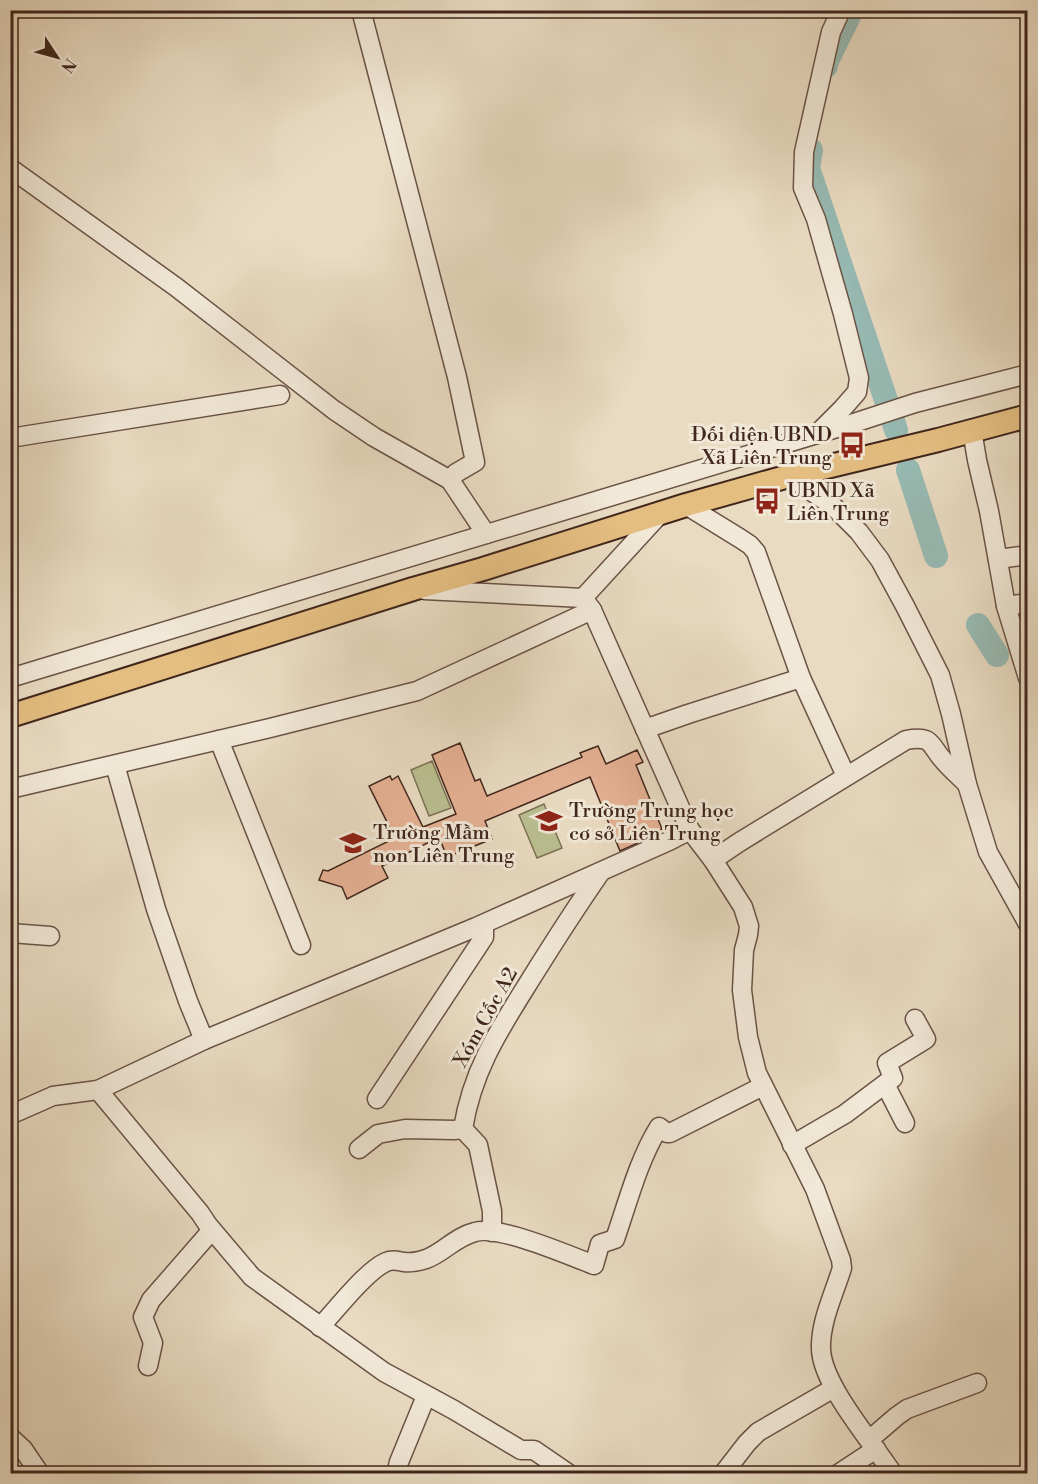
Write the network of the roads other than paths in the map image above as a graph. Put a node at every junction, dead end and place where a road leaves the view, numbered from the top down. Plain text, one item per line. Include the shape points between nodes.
1 (361, 10) edge
2 (841, 10) edge
3 (10, 168) edge
4 (1028, 374) edge
5 (280, 395) dead end
6 (1028, 416) edge
7 (972, 430) junction
8 (818, 433) junction
9 (10, 438) edge
10 (789, 476) junction
11 (450, 480) junction
12 (686, 505) junction
13 (660, 514) junction
14 (486, 534) junction
15 (1028, 555) edge
16 (998, 559) junction
17 (413, 589) junction
18 (1028, 603) edge
19 (588, 604) junction
20 (1006, 606) junction
21 (1023, 653) edge
22 (10, 678) edge
23 (801, 678) junction
24 (1028, 678) edge
25 (10, 716) edge
26 (645, 729) junction
27 (219, 740) junction
28 (115, 765) junction
29 (846, 776) junction
30 (967, 784) junction
31 (10, 789) edge
32 (690, 830) junction
33 (713, 860) junction
34 (601, 872) junction
35 (484, 924) junction
36 (1028, 924) edge
37 (10, 933) edge
38 (50, 936) dead end
39 (301, 945) dead end
40 (915, 1019) dead end
41 (204, 1040) junction
42 (885, 1084) junction
43 (763, 1086) junction
44 (98, 1090) junction
45 (377, 1099) dead end
46 (10, 1115) edge
47 (906, 1123) dead end
48 (463, 1129) junction
49 (792, 1145) junction
50 (359, 1149) dead end
51 (212, 1230) junction
52 (492, 1232) junction
53 (320, 1327) junction
54 (148, 1366) dead end
55 (977, 1383) dead end
56 (834, 1388) junction
57 (426, 1396) junction
58 (10, 1437) edge
59 (872, 1445) junction
60 (39, 1473) edge
61 (396, 1473) edge
62 (569, 1473) edge
63 (723, 1473) edge
64 (838, 1473) edge
65 (893, 1473) edge

1 - 11 street via 476,462
2 - 8 street via 831,32 804,152 803,188 816,219 859,378 857,392
3 - 11 street via 176,287 334,410
4 - 8 street
5 - 9 street
6 - 7 main road
7 - 10 main road
7 - 16 street
8 - 14 street
10 - 12 main road
10 - 30 street via 833,506 880,560 940,675
11 - 14 street
12 - 13 main road
12 - 23 street via 756,552
13 - 17 main road
13 - 19 street
14 - 22 street
15 - 16 street
16 - 20 street
17 - 19 street
17 - 25 main road
18 - 20 street
19 - 26 street
19 - 27 street via 417,691
20 - 21 street
21 - 24 street
23 - 26 street
23 - 29 street
26 - 32 street
27 - 28 street
27 - 39 street
28 - 31 street
28 - 41 street via 156,909
29 - 30 street via 915,738 934,746
29 - 33 street
30 - 36 street via 988,852
32 - 33 street
32 - 34 street
33 - 43 street via 743,907 749,926 742,990 748,1037
34 - 35 street
34 - 48 street, Xóm Cốc A2 via 496,1036 476,1076
35 - 41 street
35 - 45 street via 484,937
37 - 38 street
40 - 42 street via 926,1039 887,1063 893,1078
41 - 44 street
42 - 47 street
42 - 49 street
43 - 49 street
43 - 52 street via 670,1133 653,1121 653,1136 615,1239 600,1244 594,1265
44 - 46 street via 53,1096
44 - 51 street
48 - 50 street via 405,1129 378,1134
48 - 52 street via 478,1145 492,1211
49 - 56 street via 815,1189 841,1260 821,1349
51 - 53 street via 252,1277
51 - 54 street via 147,1308 143,1317 153,1343
52 - 53 street via 475,1232 418,1262 387,1262 368,1276
53 - 57 street
55 - 59 street via 907,1409
56 - 59 street
56 - 63 street via 758,1432
57 - 61 street
57 - 62 street via 521,1450 534,1450
58 - 60 street
59 - 64 street
59 - 65 street

